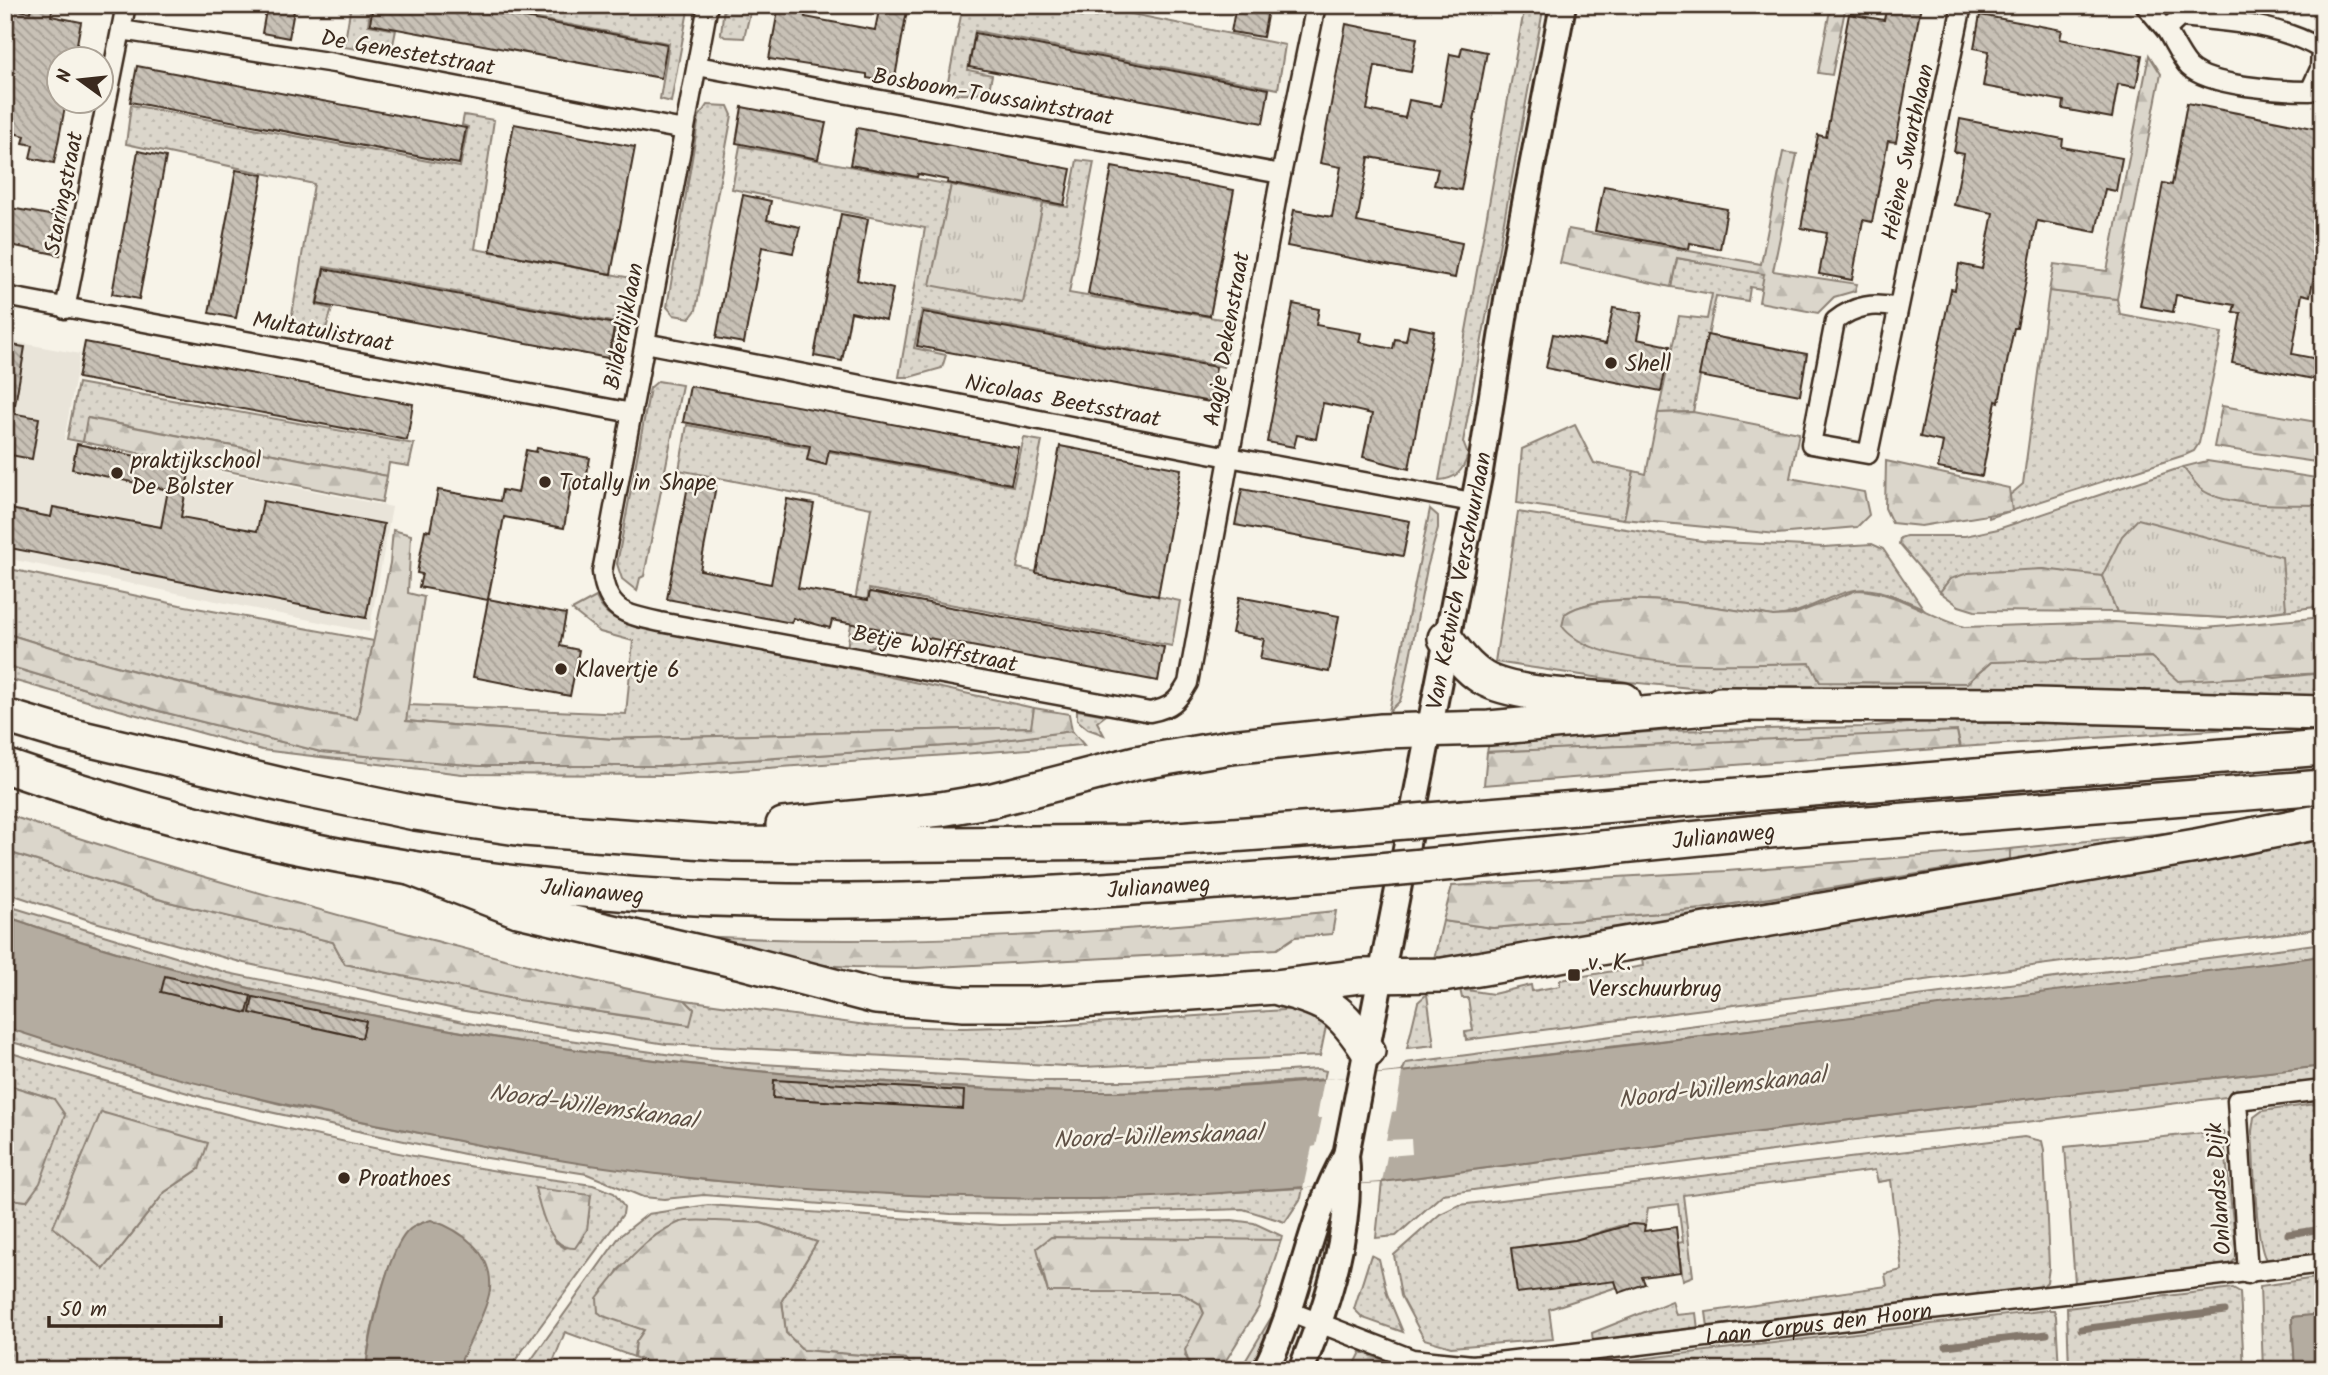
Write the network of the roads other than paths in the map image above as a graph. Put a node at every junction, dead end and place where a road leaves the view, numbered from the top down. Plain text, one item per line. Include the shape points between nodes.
1 (126, 5) edge
2 (708, 5) edge
3 (1316, 5) edge
4 (1563, 5) edge
5 (1962, 5) edge
6 (2145, 5) edge
7 (121, 30) junction
8 (2166, 30) junction
9 (697, 66) junction
10 (684, 130) junction
11 (1281, 174) junction
12 (5, 296) edge
13 (1898, 308) junction
14 (65, 309) junction
15 (645, 343) junction
16 (632, 413) junction
17 (1229, 457) junction
18 (1472, 502) junction
19 (660, 622) joint
20 (1445, 638) junction
21 (1188, 682) joint
22 (1740, 705) junction
23 (2323, 713) edge
24 (5, 716) edge
25 (1428, 730) junction
26 (2323, 748) edge
27 (5, 766) edge
28 (2323, 787) edge
29 (2323, 821) edge
30 (639, 837) junction
31 (410, 868) junction
32 (1382, 975) junction
33 (1275, 987) junction
34 (1365, 1063) junction
35 (2323, 1090) edge
36 (1338, 1185) junction
37 (2323, 1263) edge
38 (2248, 1274) junction
39 (1291, 1312) junction
40 (1319, 1323) junction
41 (1265, 1370) edge
42 (1301, 1370) edge

1 - 7 street, Staringstraat
2 - 9 street, Bilderdijklaan
3 - 11 street, Aagje Dekenstraat
4 - 18 main road, Van Ketwich Verschuurlaan
5 - 13 street, Hélène Swarthlaan
6 - 8 street
7 - 10 street, De Genestetstraat via 334,63
7 - 14 street, Staringstraat
8 - 8 street via 2180,17 2228,21 2300,37 2321,49 2320,69 2310,91 2204,77 2188,66
9 - 10 street, Bilderdijklaan
9 - 11 street, Bosboom-Toussaintstraat
10 - 15 street, Bilderdijklaan
11 - 17 street, Aagje Dekenstraat
12 - 14 street, Multatulistraat
13 - 13 street, Hélène Swarthlaan via 1858,307 1835,321 1811,444 1868,454
14 - 16 street, Multatulistraat
15 - 16 street, Bilderdijklaan
15 - 17 street, Nicolaas Beetsstraat
16 - 19 street, Bilderdijklaan via 602,572 605,594 617,607
17 - 18 street, Nicolaas Beetsstraat
17 - 21 street, Aagje Dekenstraat
18 - 20 main road, Van Ketwich Verschuurlaan
19 - 21 street, Betje Wolffstraat via 1124,710 1165,709 1177,702
20 - 22 highway via 1461,659 1495,683 1555,694
20 - 25 main road, Van Ketwich Verschuurlaan
22 - 23 highway via 2036,705
22 - 25 highway
24 - 30 highway, Julianaweg via 65,734 415,813 524,829
25 - 30 highway via 1200,751 941,809
25 - 32 main road, Van Ketwich Verschuurlaan
26 - 30 highway, Julianaweg, bridge via 1135,842 746,844
27 - 31 highway, Julianaweg via 214,828
28 - 31 highway, Julianaweg, bridge via 1779,830 1347,873 1011,896 848,901 640,895
29 - 32 highway via 1510,965 1443,975
31 - 33 highway via 518,911 876,997 1037,1004
32 - 33 highway
32 - 34 main road, Van Ketwich Verschuurlaan
33 - 34 highway via 1335,1008 1352,1026
34 - 36 main road, Van Ketwich Verschuurlaan
35 - 38 street, Onlandse Dijk via 2237,1100
36 - 39 main road
36 - 40 main road via 1337,1255
37 - 38 street, Laan Corpus den Hoorn
38 - 40 street, Laan Corpus den Hoorn via 1473,1366 1412,1359
39 - 40 street, Laan Corpus den Hoorn
39 - 41 main road
40 - 42 main road

